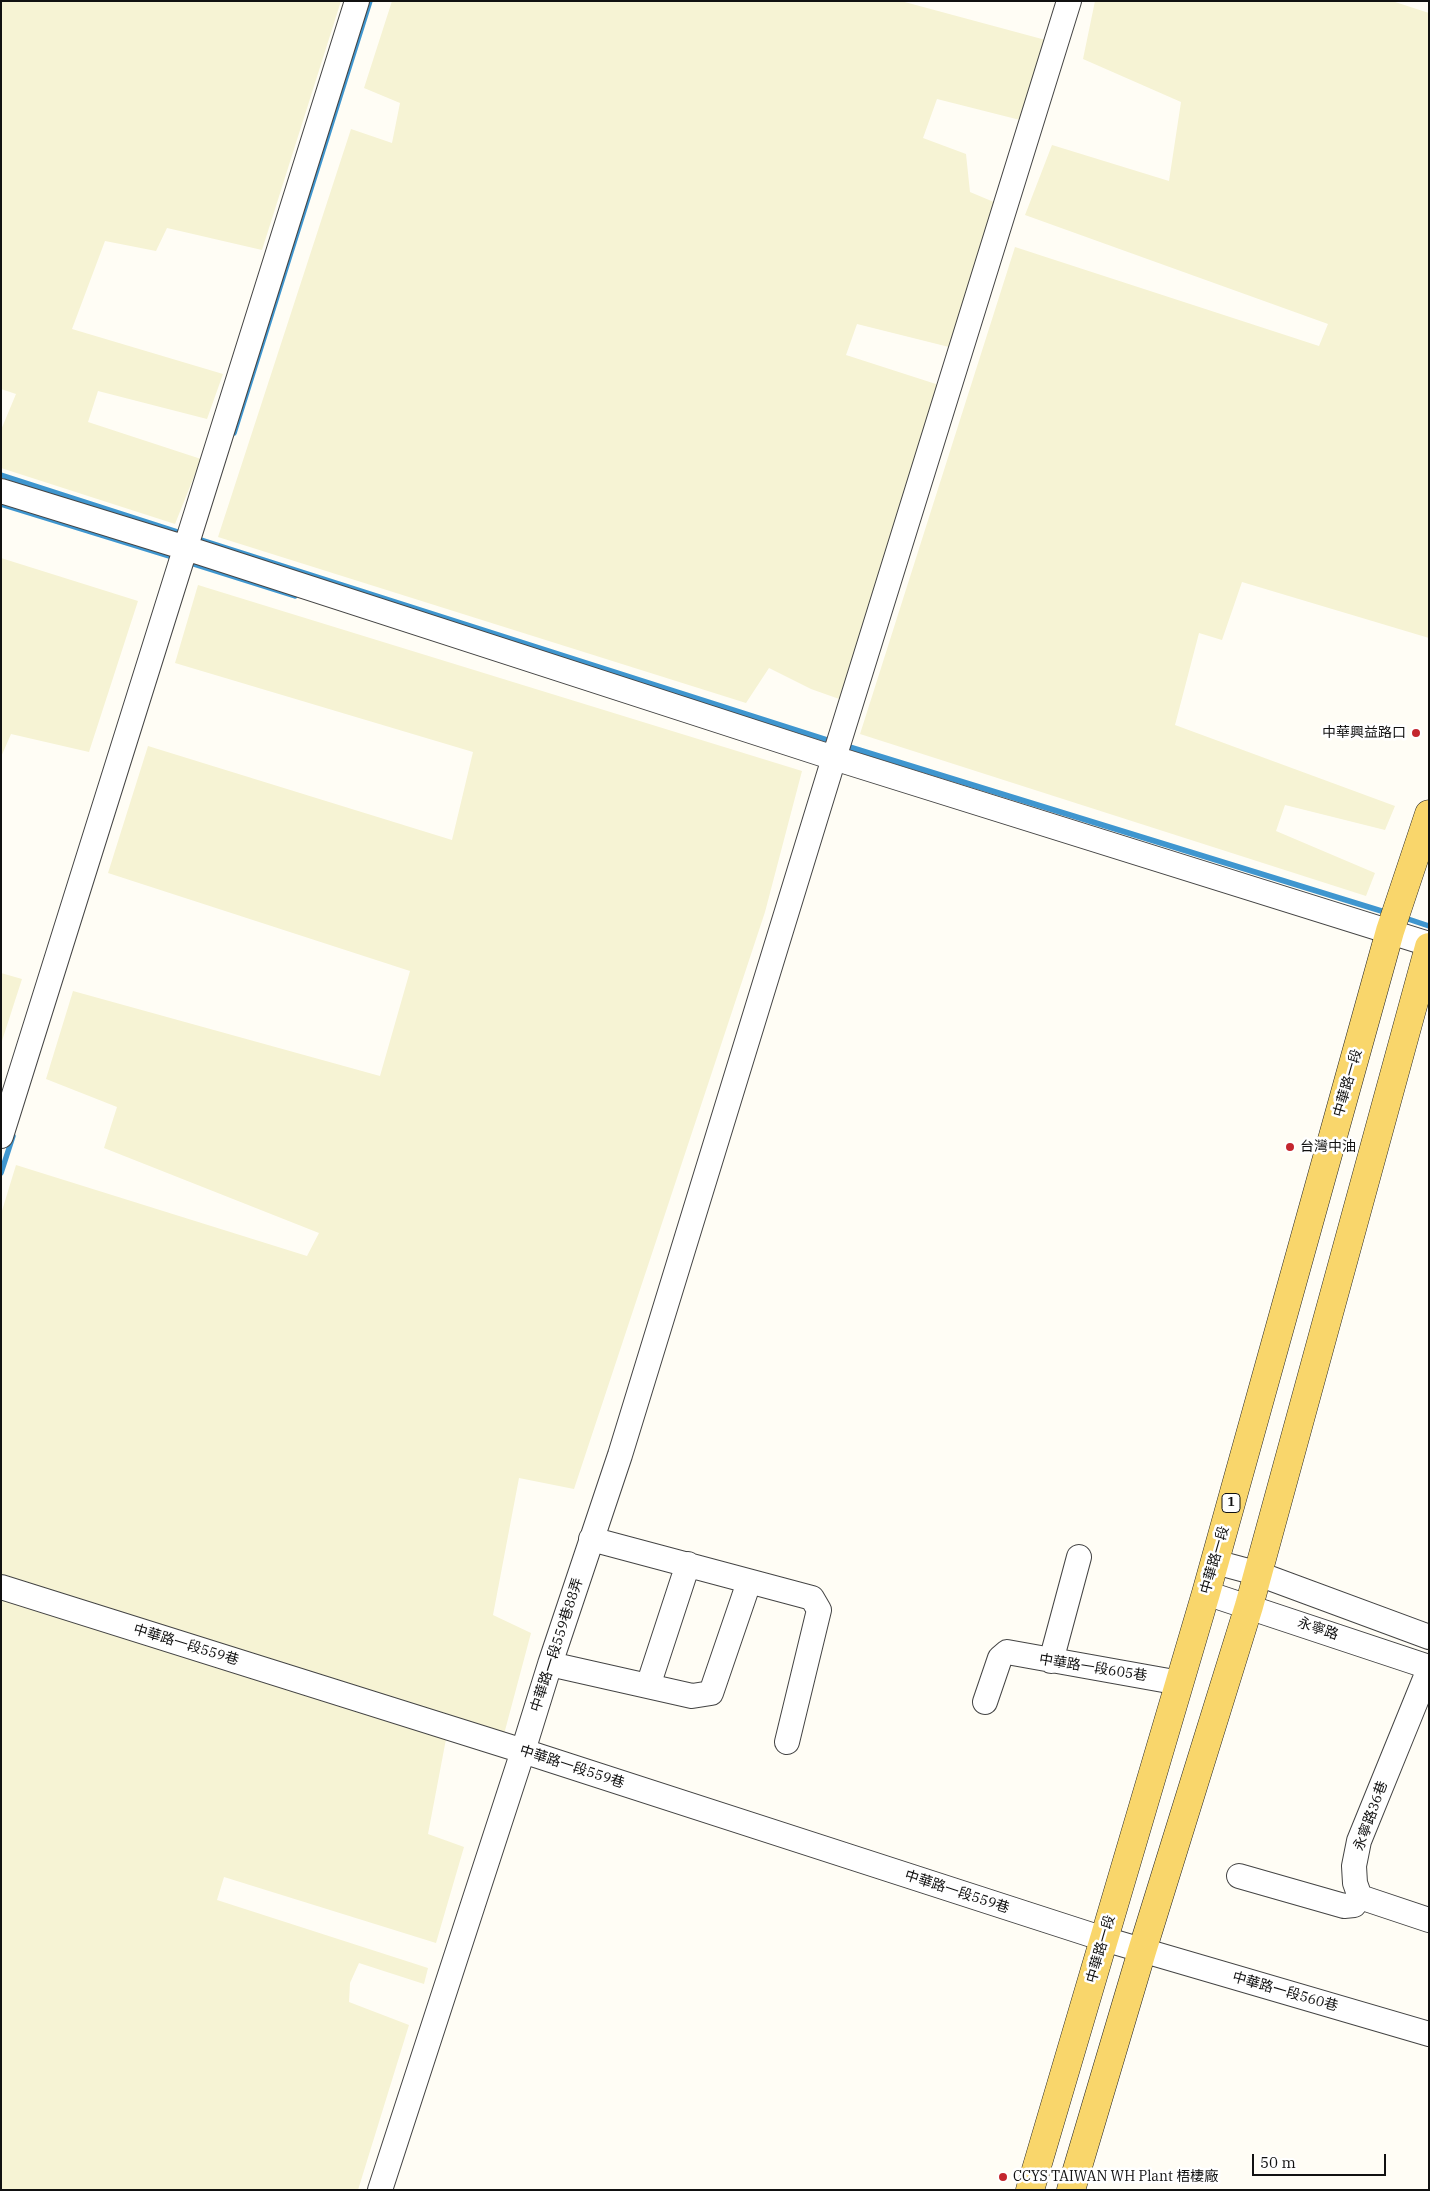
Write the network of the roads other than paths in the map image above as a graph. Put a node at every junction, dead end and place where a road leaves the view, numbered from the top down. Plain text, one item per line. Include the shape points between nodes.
1 (358, 1) edge
2 (1070, 1) edge
3 (1, 491) edge
4 (186, 548) junction
5 (834, 758) junction
6 (1429, 814) edge
7 (1390, 931) junction
8 (1429, 945) edge
9 (1, 1136) edge
10 (591, 1539) junction
11 (1079, 1557) dead end
12 (1215, 1562) junction
13 (688, 1564) junction
14 (1256, 1573) junction
15 (749, 1582) junction
16 (1, 1587) edge
17 (1206, 1593) junction
18 (1249, 1606) junction
19 (1429, 1637) edge
20 (1051, 1662) junction
21 (550, 1664) junction
22 (1429, 1668) edge
23 (1180, 1683) junction
24 (648, 1686) junction
25 (984, 1702) dead end
26 (786, 1742) dead end
27 (523, 1751) junction
28 (1239, 1876) dead end
29 (1360, 1897) junction
30 (1429, 1920) edge
31 (1104, 1939) junction
32 (1142, 1951) junction
33 (1429, 2034) edge
34 (380, 2190) edge
35 (1030, 2190) edge
36 (1071, 2190) edge

1 - 4 street
2 - 5 street, 中華路一段559巷88弄
3 - 4 street
4 - 5 street
4 - 9 street
5 - 7 street
5 - 10 street, 中華路一段559巷88弄 via 623,1445
6 - 7 main road, 中華路一段 / 1
7 - 8 street
7 - 12 main road, 中華路一段 / 1
8 - 14 main road
10 - 13 street
10 - 21 street, 中華路一段559巷88弄
11 - 20 street
12 - 14 street
12 - 17 main road, 中華路一段 / 1
13 - 15 street
13 - 24 street
14 - 18 main road
14 - 19 street
15 - 24 street via 711,1693 692,1696
15 - 26 street via 812,1598 819,1610
16 - 27 street, 中華路一段559巷
17 - 18 street, 永寧路
17 - 23 main road, 中華路一段 / 1
18 - 22 street, 永寧路
18 - 32 main road
20 - 23 street, 中華路一段605巷
20 - 25 street, 中華路一段605巷 via 1007,1652 1000,1658
21 - 24 street
21 - 27 street, 中華路一段559巷88弄
22 - 29 street, 永寧路36巷 via 1359,1841 1354,1866
23 - 31 main road, 中華路一段 / 1
27 - 31 street, 中華路一段559巷
27 - 34 street, 中華路一段559巷88弄
28 - 29 street via 1344,1906 1354,1905
29 - 30 street
31 - 32 street, 中華路一段559巷
31 - 35 main road, 中華路一段 / 1
32 - 33 street, 中華路一段560巷
32 - 36 main road

